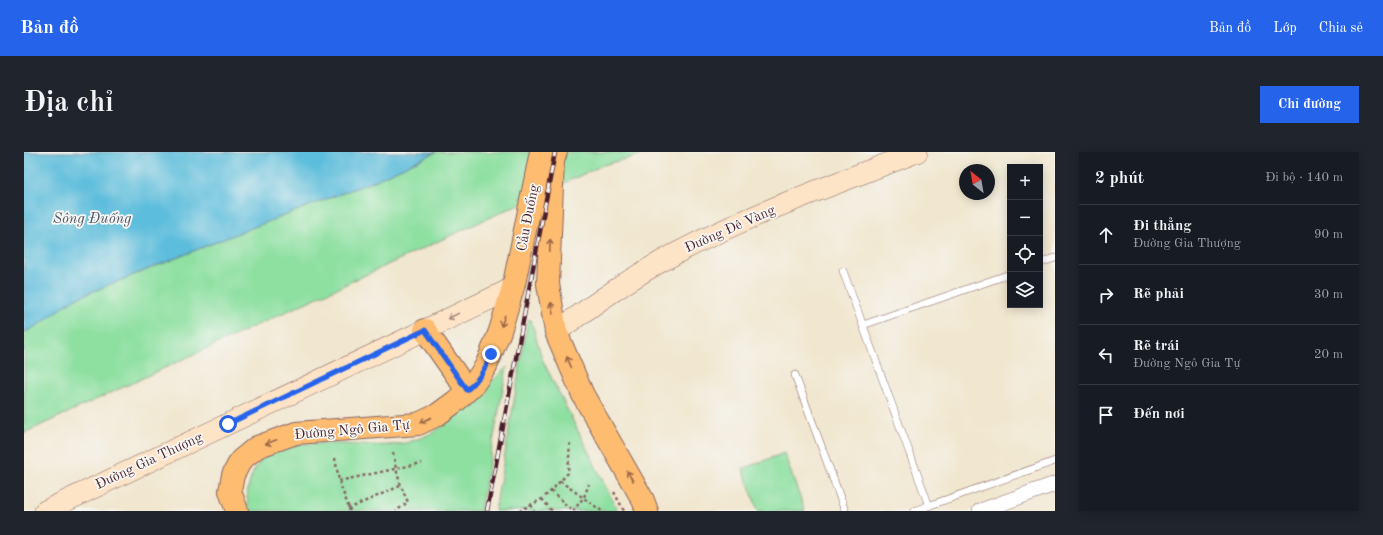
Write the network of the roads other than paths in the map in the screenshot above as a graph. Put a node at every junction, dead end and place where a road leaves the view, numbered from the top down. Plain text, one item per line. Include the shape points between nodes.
1 (541, 152) edge
2 (556, 152) edge
3 (917, 152) edge
4 (1055, 258) edge
5 (1043, 262) edge
6 (843, 271) dead end
7 (1007, 275) edge
8 (514, 286) junction
9 (863, 325) junction
10 (425, 330) junction
11 (556, 332) junction
12 (795, 375) dead end
13 (467, 390) junction
14 (1055, 461) edge
15 (1055, 484) edge
16 (928, 506) junction
17 (45, 511) edge
18 (236, 511) edge
19 (647, 511) edge
20 (845, 511) edge
21 (914, 511) edge
22 (980, 511) edge

1 - 8 main road, Cầu Đuống
11 -> 2 main road, Cầu Đuống via 548,284
3 - 11 main road, Đường Đê Vàng via 755,216 675,254 612,291
4 - 5 lane
6 - 9 lane
7 - 9 lane
8 -> 10 main road, Đường Gia Thượng
8 -> 13 main road, Đường Ngô Gia Tự via 486,366
9 - 16 lane
10 - 13 main road
10 - 17 main road, Đường Gia Thượng
19 -> 11 main road via 583,395
12 - 20 lane
13 -> 18 main road, Đường Ngô Gia Tự via 437,415 418,424 296,433 257,447 241,460 233,476 230,491
14 - 16 lane
15 - 22 street
16 - 21 lane

